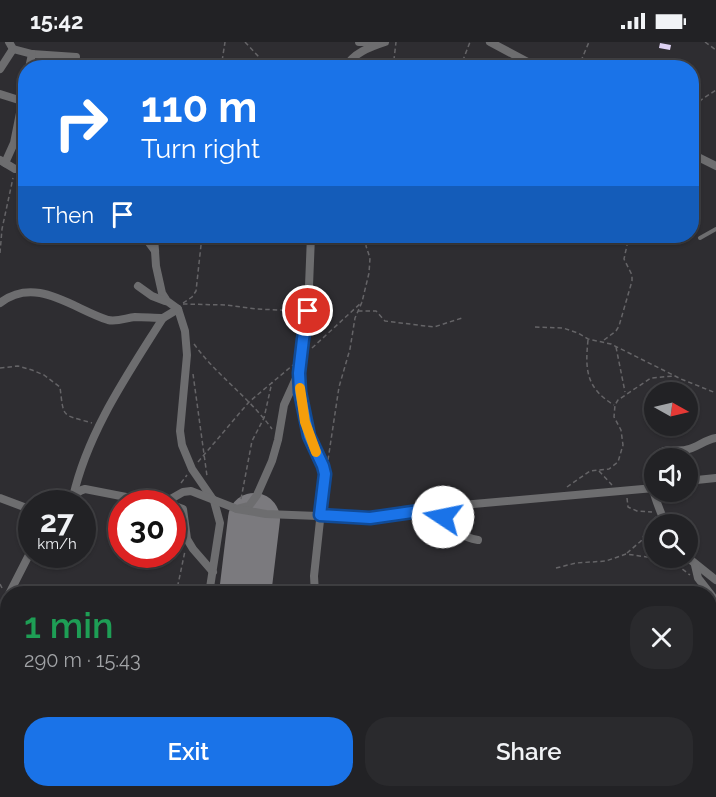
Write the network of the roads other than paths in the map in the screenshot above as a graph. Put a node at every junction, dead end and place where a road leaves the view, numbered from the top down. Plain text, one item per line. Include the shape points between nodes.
1 (359, 42) edge
2 (371, 42) edge
3 (385, 42) edge
4 (490, 42) edge
5 (11, 46) edge
6 (32, 54) junction
7 (76, 57) dead end
8 (31, 60) edge
9 (351, 60) edge
10 (523, 60) edge
11 (0, 69) edge
12 (0, 94) edge
13 (18, 100) edge
14 (18, 122) edge
15 (699, 158) edge
16 (2, 161) edge
17 (716, 166) edge
18 (18, 169) edge
19 (716, 229) edge
20 (700, 238) dead end
21 (149, 243) edge
22 (154, 243) edge
23 (311, 243) edge
24 (155, 251) junction
25 (138, 286) dead end
26 (0, 303) edge
27 (169, 303) junction
28 (178, 309) junction
29 (163, 318) junction
30 (299, 373) junction
31 (716, 438) edge
32 (693, 448) edge
33 (716, 478) edge
34 (698, 479) edge
35 (644, 489) edge
36 (75, 490) edge
37 (186, 492) edge
38 (0, 498) edge
39 (214, 501) junction
40 (18, 505) edge
41 (238, 509) junction
42 (433, 509) junction
43 (320, 515) junction
44 (186, 530) edge
45 (478, 540) dead end
46 (23, 568) edge
47 (695, 568) edge
48 (698, 568) edge
49 (213, 572) junction
50 (716, 580) edge
51 (15, 586) edge
52 (210, 586) edge
53 (316, 586) edge
54 (705, 586) edge

1 - 2 street
3 - 9 street
4 - 10 street
5 - 6 street
5 - 11 street
6 - 7 street
6 - 8 street
12 - 13 street
14 - 16 street via 14,143
15 - 17 street
16 - 18 street
19 - 20 lane
21 - 24 street
22 - 24 street
23 - 30 street via 308,311
24 - 27 street via 160,286
25 - 27 street
26 - 29 street via 18,293 34,293 62,298 108,320
27 - 28 street
28 - 29 street
28 - 39 street via 187,355 182,445 192,469
29 - 36 street via 99,425
30 - 41 street via 284,405 272,461 257,495 249,506
30 - 43 street via 305,422 325,474
31 - 32 street
33 - 34 street
35 - 42 street
37 - 39 street
38 - 40 street
39 - 41 street
39 - 49 street via 220,523
41 - 43 street
42 - 43 street via 370,518
42 - 45 street via 456,532
43 - 53 street
44 - 49 street via 193,549
46 - 51 street
47 - 54 street
48 - 50 street
49 - 52 street

